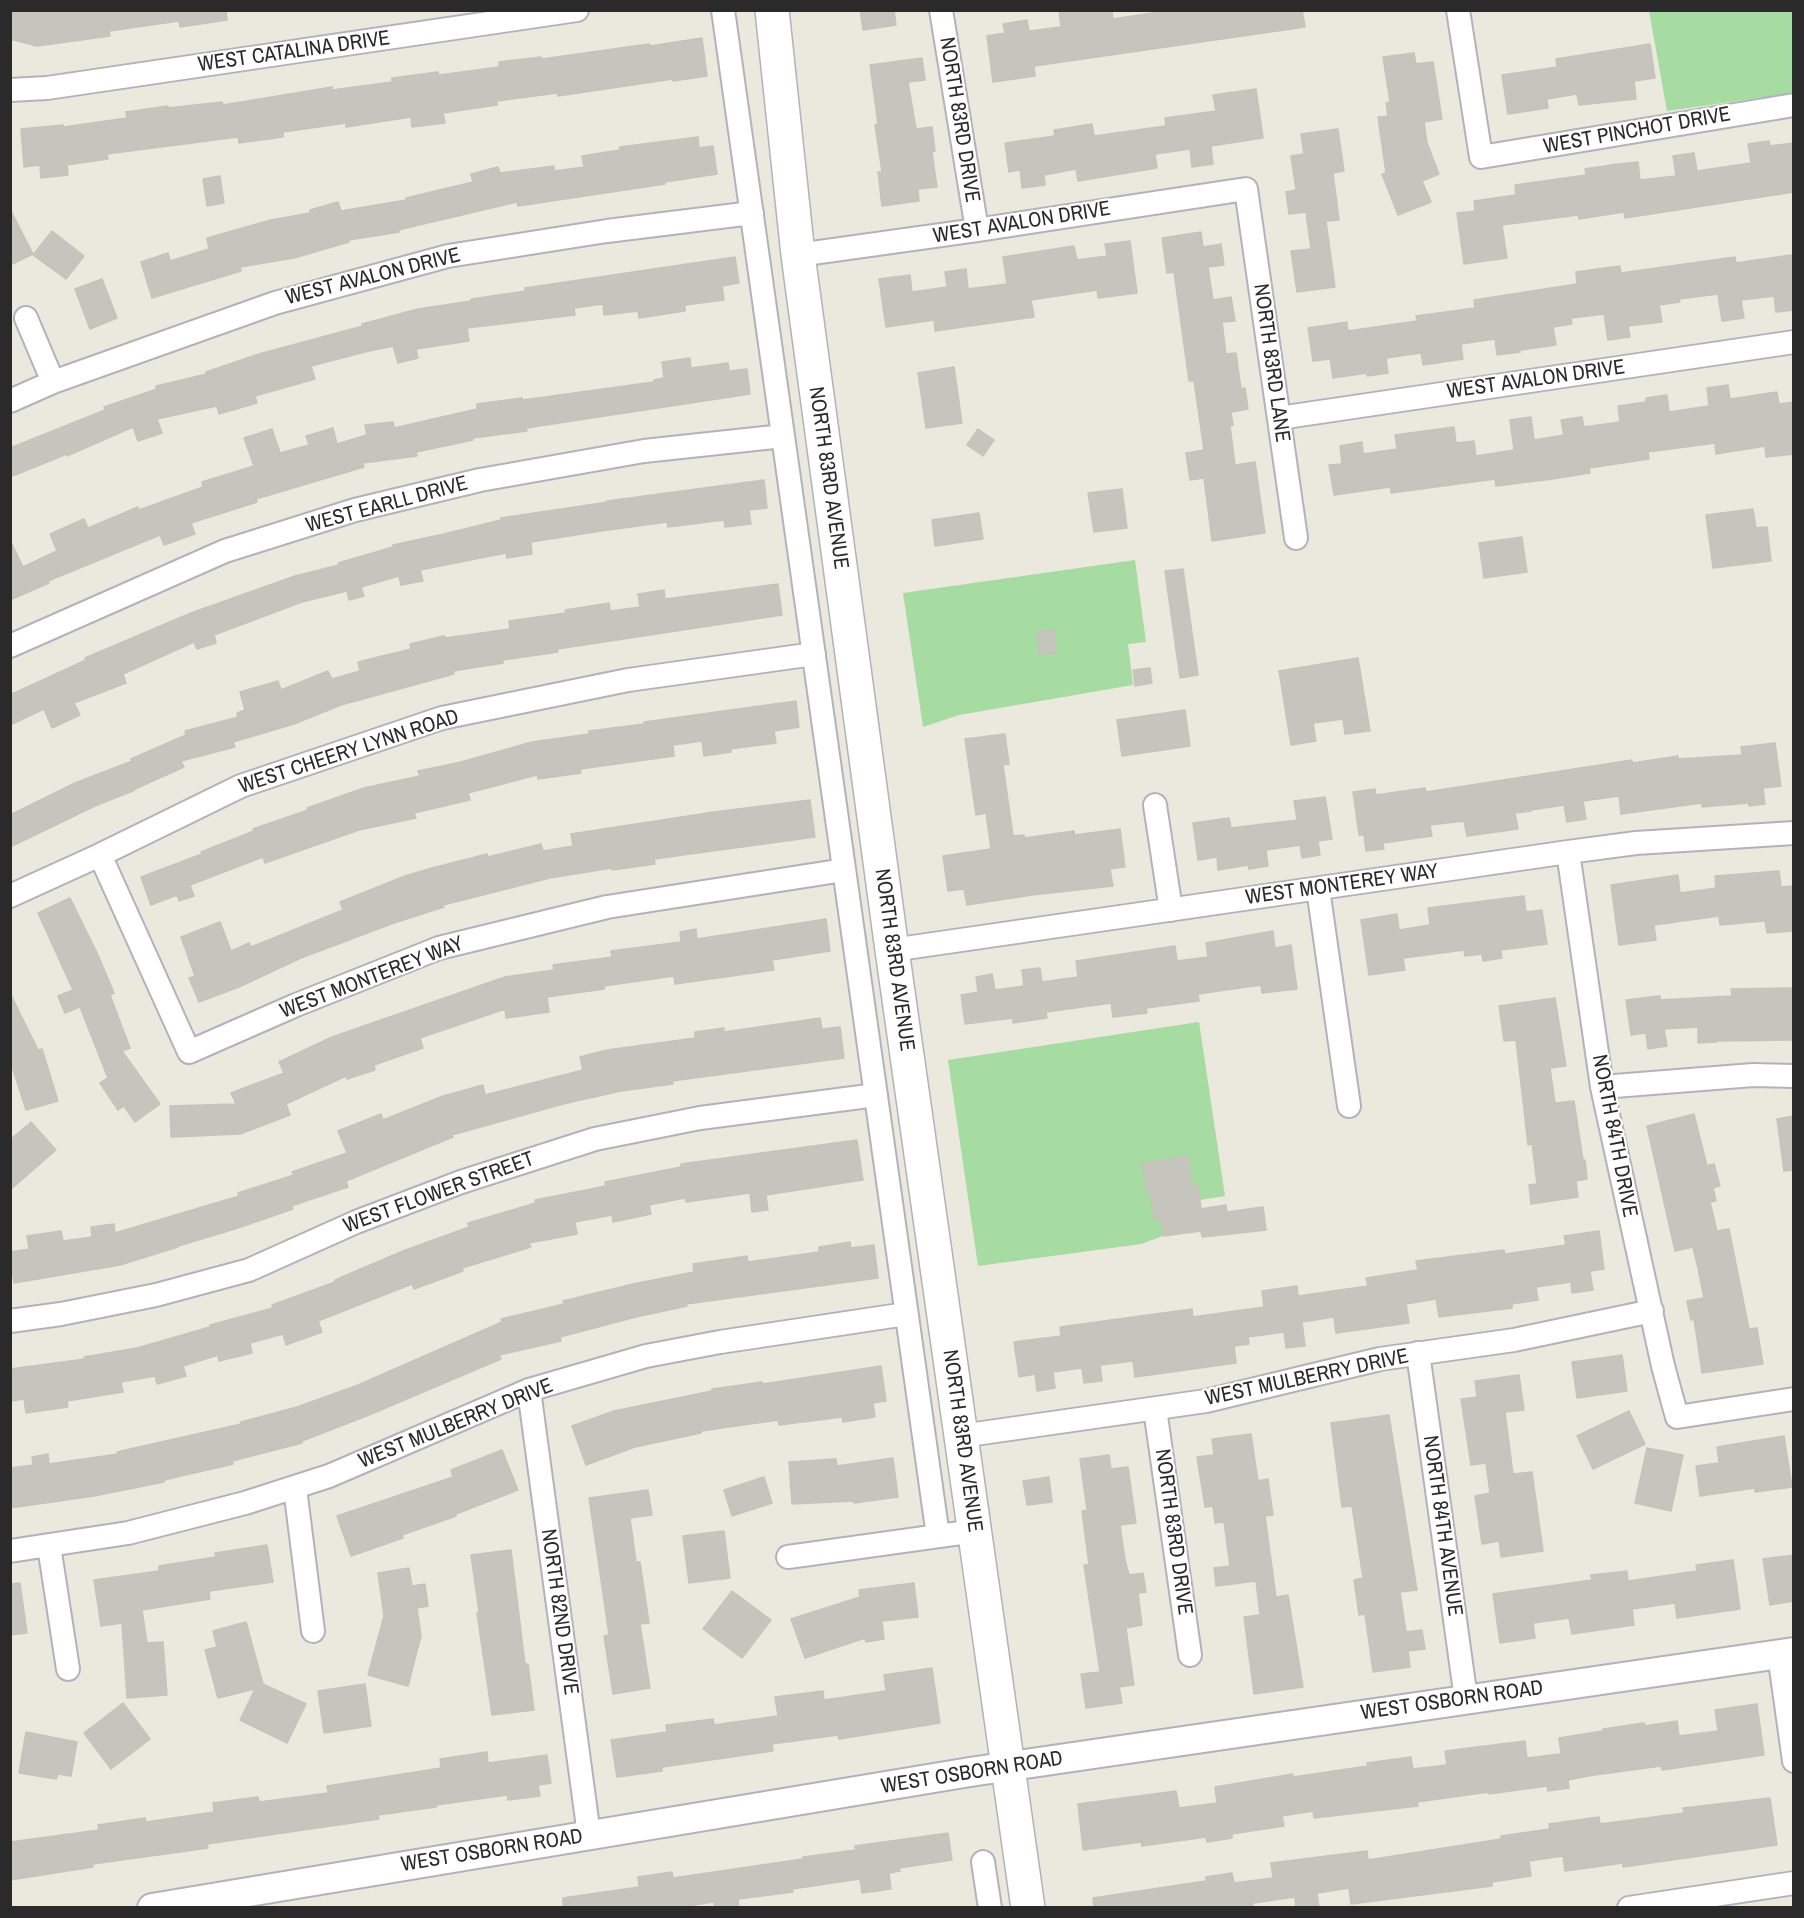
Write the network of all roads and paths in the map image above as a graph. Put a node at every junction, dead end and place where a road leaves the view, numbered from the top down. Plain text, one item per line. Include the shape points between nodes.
1 (577, 10) edge
2 (723, 10) edge
3 (772, 10) edge
4 (941, 10) edge
5 (1458, 10) edge
6 (10, 90) edge
7 (1794, 105) edge
8 (1246, 189) joint
9 (752, 213) junction
10 (977, 230) junction
11 (798, 255) junction
12 (26, 318) dead end
13 (1794, 342) edge
14 (53, 382) junction
15 (10, 401) edge
16 (1279, 418) junction
17 (783, 436) junction
18 (1296, 538) dead end
19 (10, 646) edge
20 (814, 654) junction
21 (1155, 805) dead end
22 (1794, 833) edge
23 (1568, 852) junction
24 (100, 855) junction
25 (844, 870) junction
26 (1318, 889) junction
27 (10, 896) edge
28 (1171, 910) junction
29 (892, 950) junction
30 (1794, 1076) edge
31 (1602, 1087) junction
32 (876, 1095) junction
33 (1348, 1106) dead end
34 (1652, 1311) junction
35 (906, 1314) junction
36 (10, 1321) edge
37 (1418, 1353) junction
38 (530, 1390) junction
39 (1794, 1399) edge
40 (1155, 1409) junction
41 (961, 1436) junction
42 (295, 1488) junction
43 (975, 1531) junction
44 (938, 1536) junction
45 (50, 1546) junction
46 (10, 1551) edge
47 (788, 1557) dead end
48 (313, 1631) dead end
49 (1786, 1653) edge
50 (1190, 1655) dead end
51 (68, 1669) dead end
52 (1466, 1699) junction
53 (1794, 1761) edge
54 (1009, 1766) junction
55 (589, 1835) junction
56 (983, 1862) dead end
57 (1794, 1883) edge
58 (152, 1908) edge
59 (990, 1908) edge
60 (1028, 1908) edge
61 (1629, 1908) edge

1 - 6 street, WEST CATALINA DRIVE via 46,88
2 - 9 street, NORTH 83RD AVENUE
3 - 11 main road, NORTH 83RD AVENUE
4 - 10 street, NORTH 83RD DRIVE
5 - 7 street, WEST PINCHOT DRIVE via 1481,157
8 - 10 street, WEST AVALON DRIVE
8 - 16 street, NORTH 83RD LANE
9 - 14 street, WEST AVALON DRIVE via 448,256 275,303
9 - 17 street, NORTH 83RD AVENUE
10 - 11 street, WEST AVALON DRIVE
11 - 29 main road, NORTH 83RD AVENUE
12 - 14 street
13 - 16 street, WEST AVALON DRIVE
14 - 15 street, WEST AVALON DRIVE
16 - 18 street, NORTH 83RD LANE
17 - 19 street, WEST EARLL DRIVE via 644,452 480,480 355,510 225,551
17 - 20 street, NORTH 83RD AVENUE
20 - 24 street, WEST CHEERY LYNN ROAD via 628,680 442,718 242,786
20 - 25 street, NORTH 83RD AVENUE
21 - 28 street
22 - 23 street, WEST MONTEREY WAY via 1636,843
23 - 26 street, WEST MONTEREY WAY
23 - 31 street, NORTH 84TH DRIVE
24 - 25 street, WEST MONTEREY WAY via 189,1052 439,948 607,907
24 - 27 street, WEST CHEERY LYNN ROAD
25 - 32 street, NORTH 83RD AVENUE
26 - 28 street, WEST MONTEREY WAY
26 - 33 street
28 - 29 street, WEST MONTEREY WAY
29 - 41 main road, NORTH 83RD AVENUE
30 - 31 street via 1753,1075
31 - 34 street, NORTH 84TH DRIVE
32 - 35 street, NORTH 83RD AVENUE
32 - 36 street, WEST FLOWER STREET via 700,1118 595,1139 461,1182 356,1222 249,1270 156,1295
34 - 37 street, WEST MULBERRY DRIVE via 1525,1338
34 - 39 street, NORTH 84TH DRIVE via 1677,1417
35 - 38 street, WEST MULBERRY DRIVE via 684,1348
35 - 44 street, NORTH 83RD AVENUE
37 - 40 street, WEST MULBERRY DRIVE
37 - 52 street, NORTH 84TH AVENUE
38 - 42 street, WEST MULBERRY DRIVE
38 - 55 street, NORTH 82ND DRIVE
40 - 41 street, WEST MULBERRY DRIVE
40 - 50 street, NORTH 83RD DRIVE
41 - 43 main road, NORTH 83RD AVENUE
42 - 45 street, WEST MULBERRY DRIVE via 209,1514
42 - 48 street
43 - 44 street
43 - 54 main road, NORTH 83RD AVENUE
44 - 47 street
45 - 46 street, WEST MULBERRY DRIVE
45 - 51 street
49 - 52 street, WEST OSBORN ROAD
49 - 53 street
52 - 54 street, WEST OSBORN ROAD
54 - 55 street, WEST OSBORN ROAD
54 - 60 main road, NORTH 83RD AVENUE
55 - 58 street, WEST OSBORN ROAD
56 - 59 street
57 - 61 street

